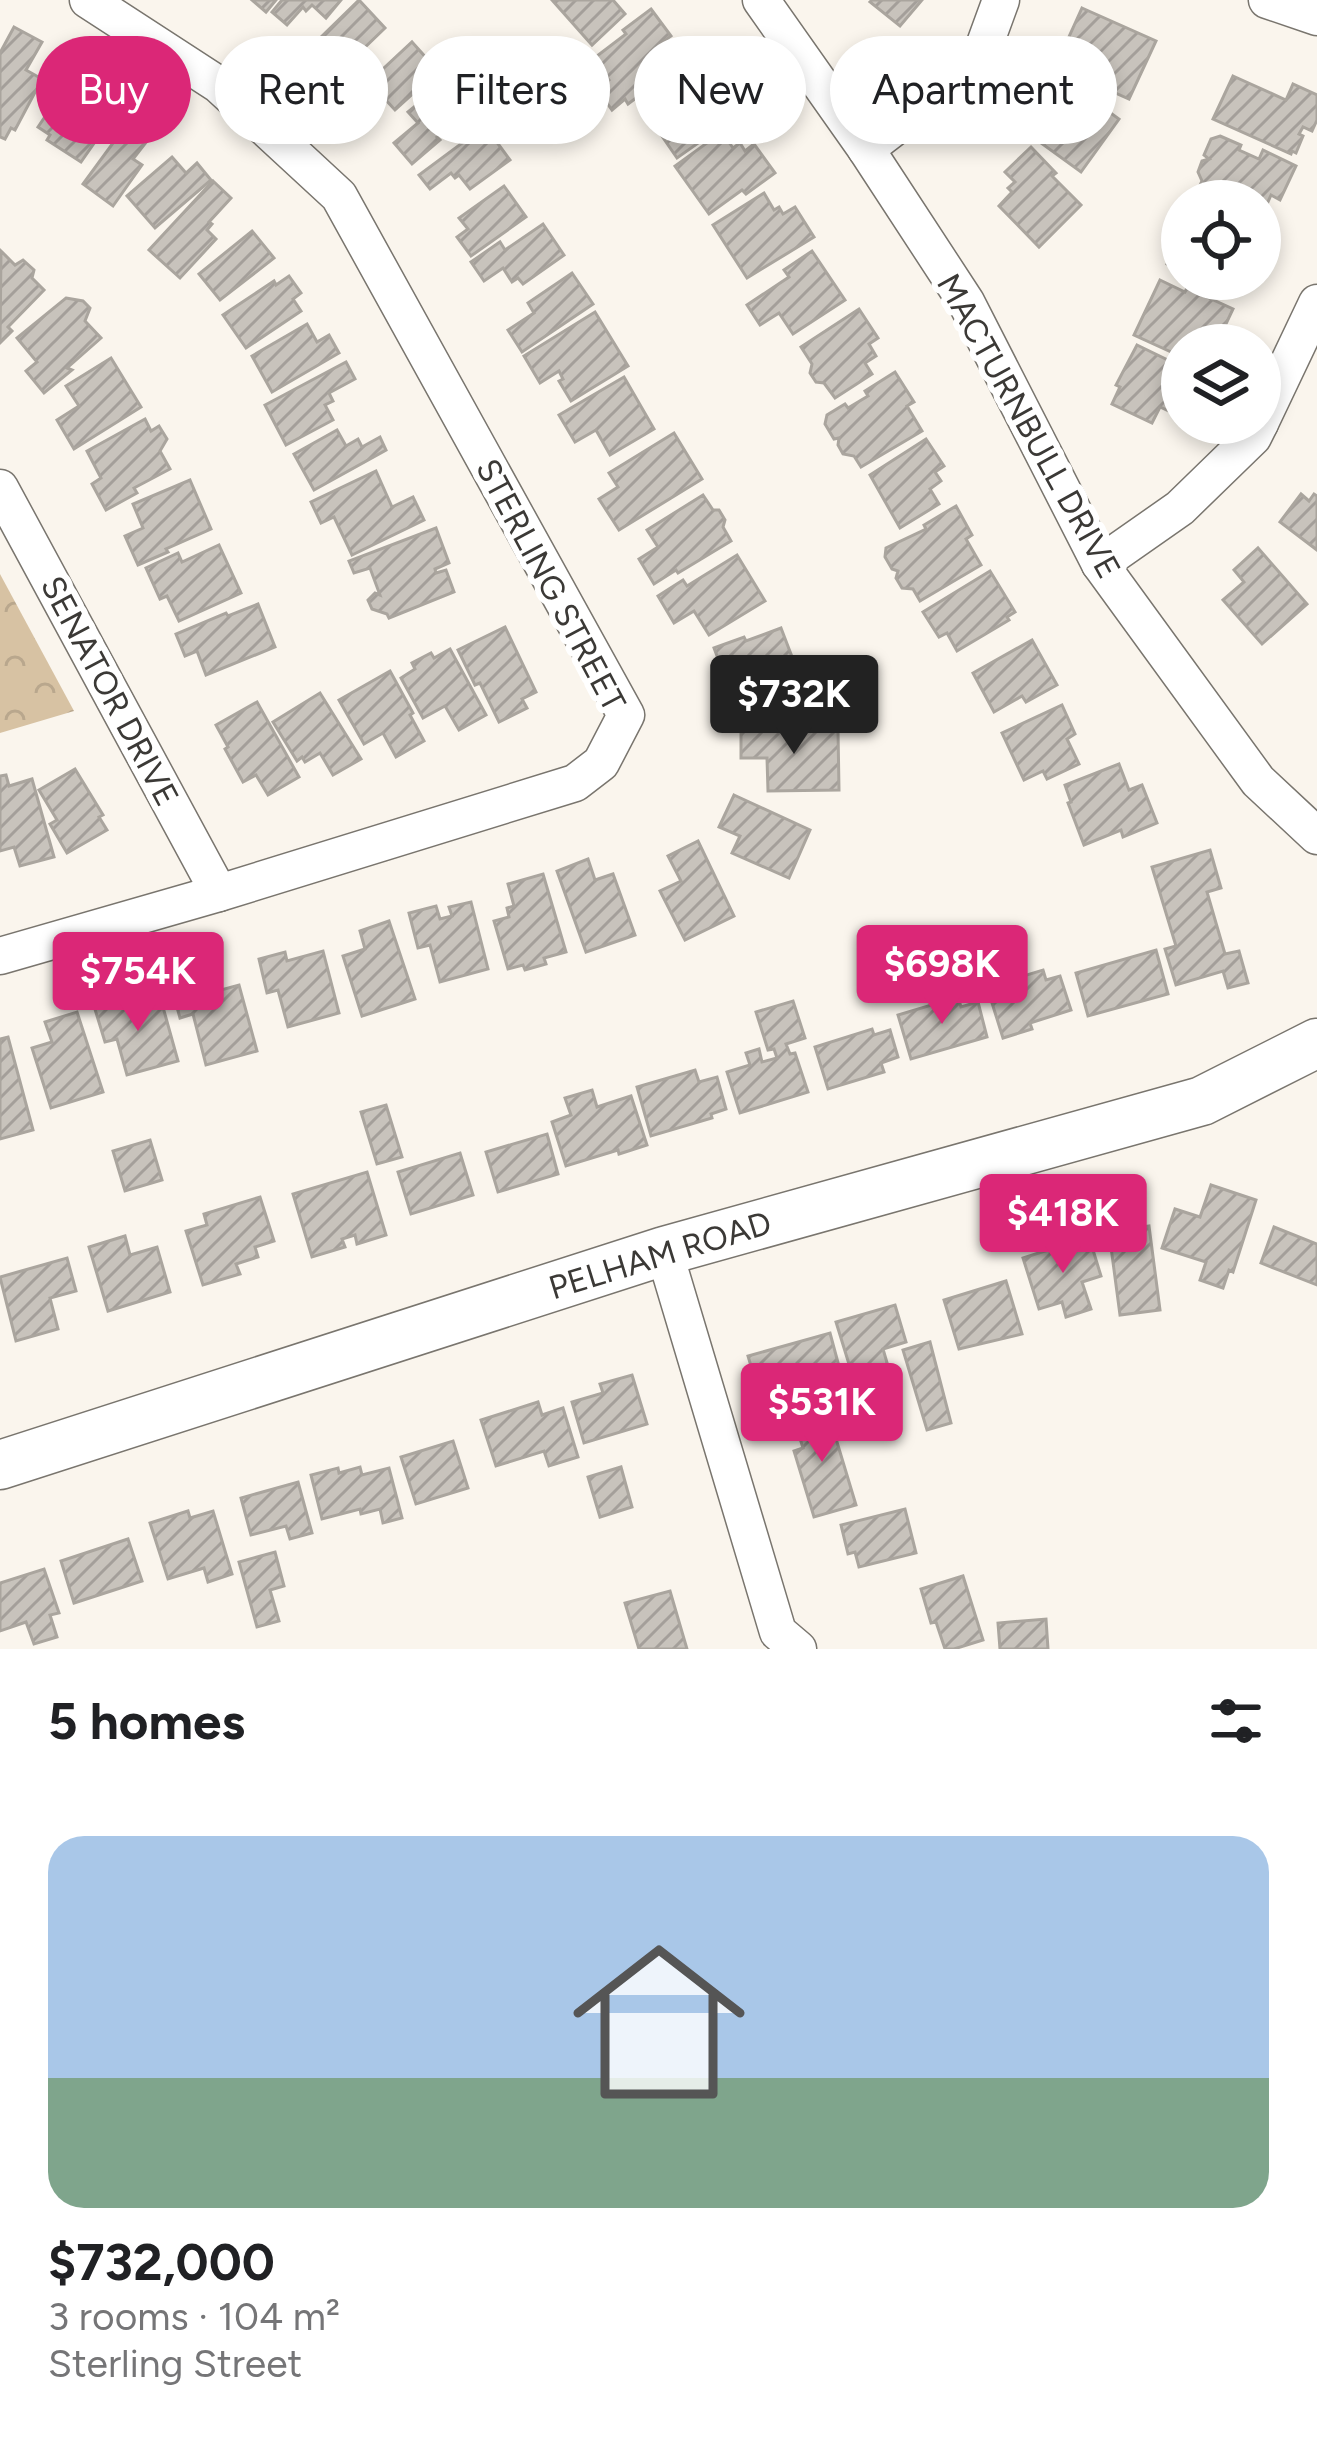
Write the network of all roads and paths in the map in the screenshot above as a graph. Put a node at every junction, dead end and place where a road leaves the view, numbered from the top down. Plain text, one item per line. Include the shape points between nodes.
1 (88, 0) edge
2 (761, 0) edge
3 (1001, 0) edge
4 (1267, 0) edge
5 (1317, 17) edge
6 (866, 149) junction
7 (1317, 303) edge
8 (1281, 379) edge
9 (1246, 444) edge
10 (0, 488) edge
11 (1100, 564) junction
12 (1317, 836) edge
13 (219, 893) junction
14 (0, 956) edge
15 (1317, 1043) edge
16 (664, 1251) junction
17 (0, 1465) edge
18 (798, 1649) edge

1 - 13 street, STERLING STREET via 219,85 339,196 626,715 602,763 575,783
2 - 6 street, MACTURNBULL DRIVE
3 - 6 street via 978,62
4 - 5 street
6 - 11 street, MACTURNBULL DRIVE via 966,302
7 - 8 street
9 - 11 street via 1180,508
10 - 13 street, SENATOR DRIVE
11 - 12 street, MACTURNBULL DRIVE via 1258,781
13 - 14 street, STERLING STREET
15 - 16 main road, PELHAM ROAD via 1202,1101
16 - 17 main road, PELHAM ROAD
16 - 18 street via 778,1632

